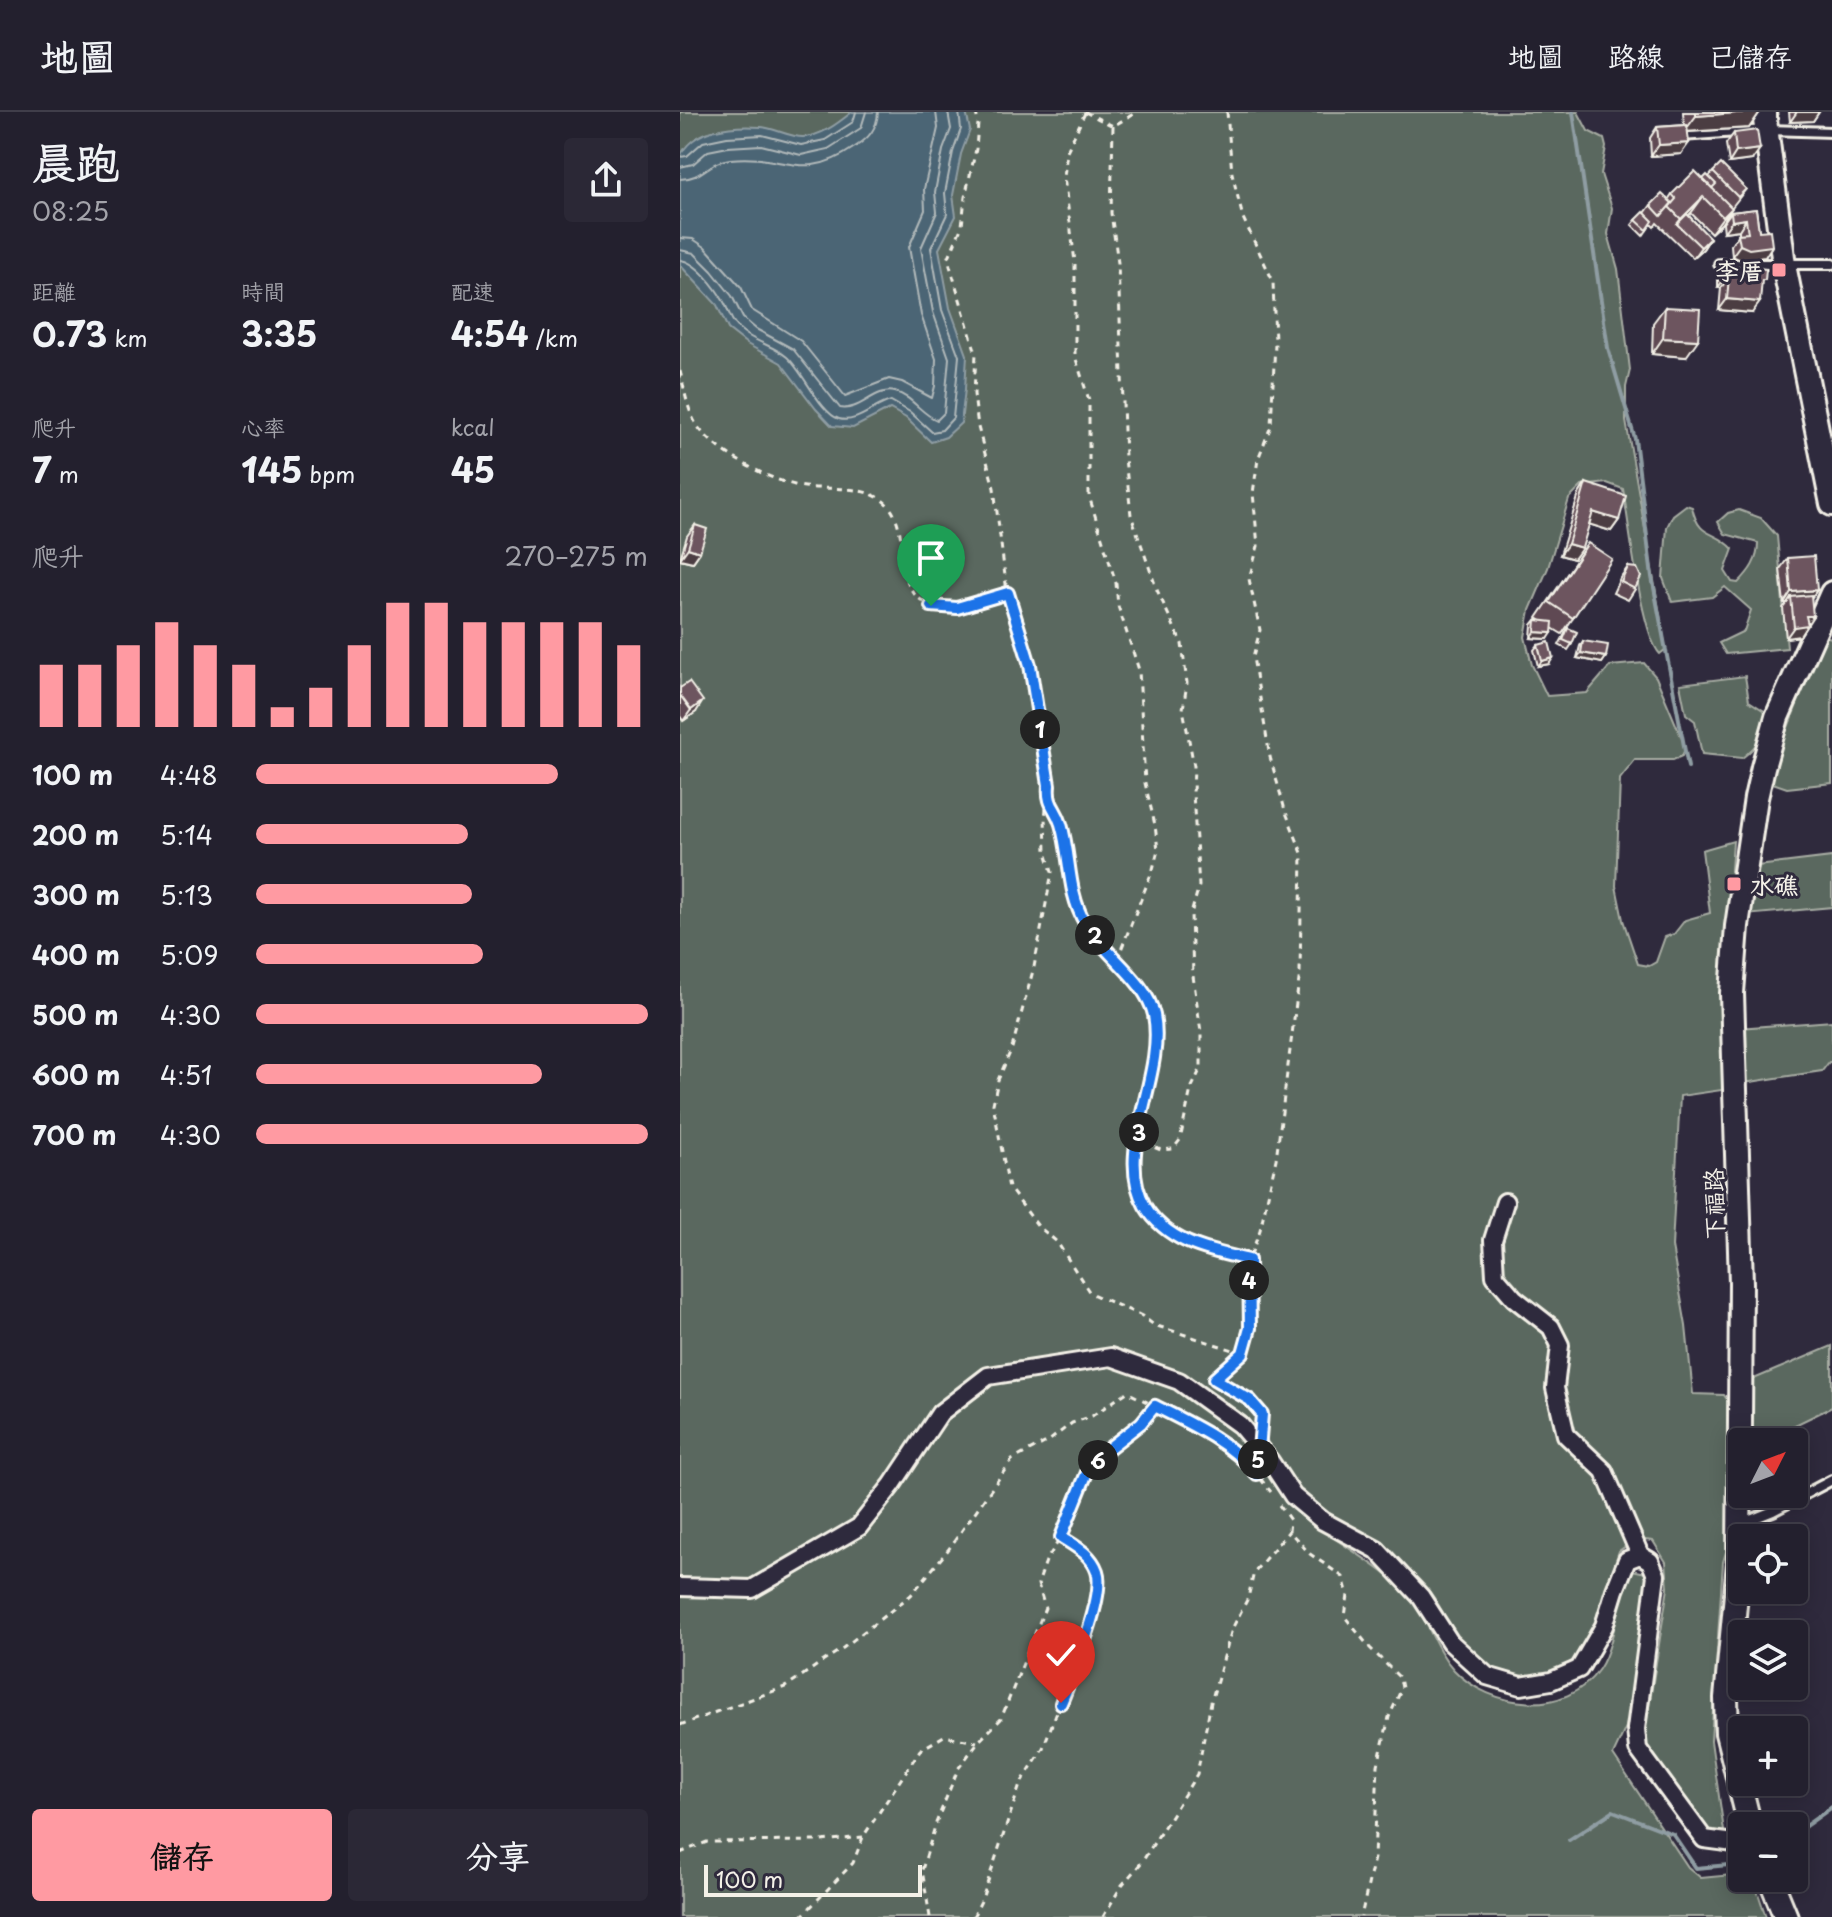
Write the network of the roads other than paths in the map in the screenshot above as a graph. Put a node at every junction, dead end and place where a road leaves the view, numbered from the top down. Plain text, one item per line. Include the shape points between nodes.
1 (1765, 121) edge
2 (1832, 132) edge
3 (1681, 136) edge
4 (1719, 264) dead end
5 (1832, 264) edge
6 (1784, 265) junction
7 (1832, 504) edge
8 (1832, 593) edge
9 (1505, 1202) dead end
10 (1832, 1480) edge
11 (1740, 1524) joint
12 (1640, 1555) junction
13 (680, 1587) edge
14 (1735, 1604) edge
15 (1747, 1812) edge
16 (1728, 1842) edge
17 (1776, 1892) edge
18 (1786, 1917) edge

1 - 2 lane
1 - 3 lane
1 - 6 main road
4 - 6 lane
5 - 6 lane
6 - 7 main road
8 - 11 main road, 下福路 via 1777,717 1756,798 1737,926 1732,993 1741,1283
9 - 12 street via 1493,1240 1495,1276 1551,1327 1560,1345 1555,1388 1566,1435 1604,1471
10 - 11 lane
12 - 13 street via 1627,1560 1604,1626 1579,1669 1521,1686 1487,1676 1450,1642 1421,1597 1377,1550 1323,1521 1293,1496 1240,1425 1179,1381 1111,1357 988,1376 940,1413 859,1527 752,1589
12 - 16 street via 1650,1561 1656,1575 1636,1729 1638,1749 1704,1839
14 - 15 main road, 下福路 via 1727,1733
17 - 18 main road

